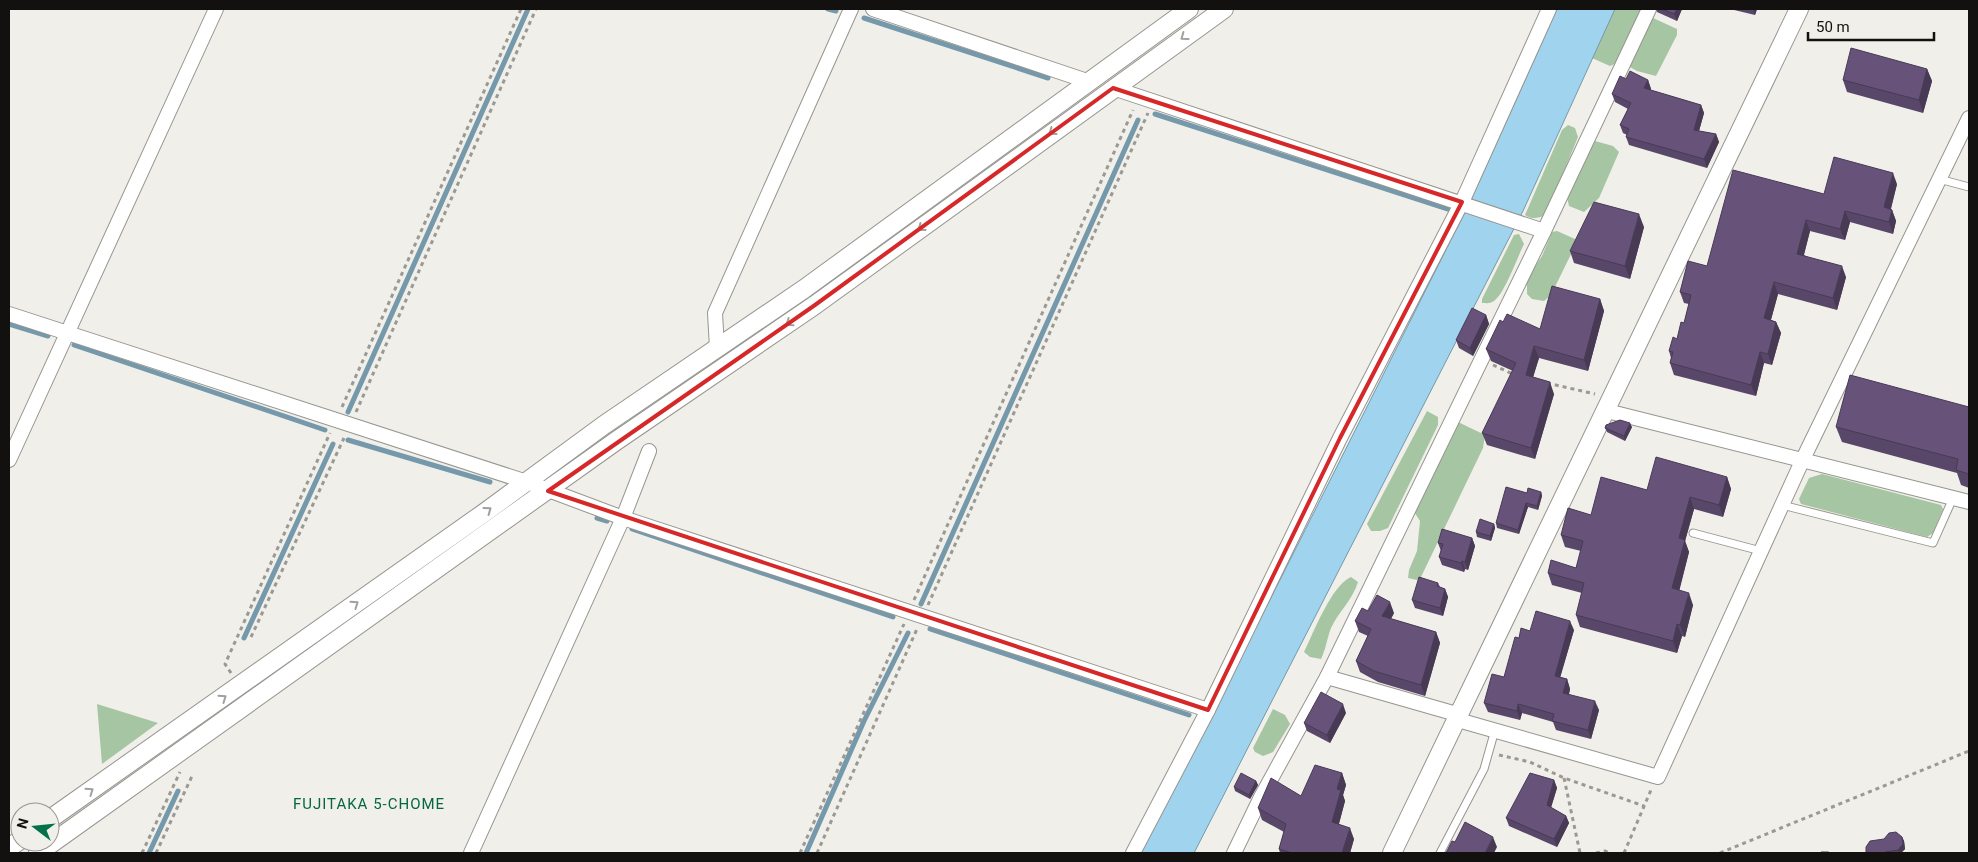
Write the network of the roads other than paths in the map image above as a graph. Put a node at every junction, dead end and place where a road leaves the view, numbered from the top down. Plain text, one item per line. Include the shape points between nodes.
1 (216, 9) edge
2 (851, 9) edge
3 (873, 9) edge
4 (1189, 9) edge
5 (1224, 9) edge
6 (1549, 9) edge
7 (1648, 9) edge
8 (1799, 9) edge
9 (1087, 81) junction
10 (1113, 88) junction
11 (1969, 118) edge
12 (1940, 179) junction
13 (1969, 187) edge
14 (1462, 202) junction
15 (1544, 231) junction
16 (9, 314) edge
17 (68, 332) junction
18 (717, 348) junction
19 (1610, 405) junction
20 (649, 451) dead end
21 (1803, 459) junction
22 (9, 460) edge
23 (527, 482) junction
24 (548, 491) junction
25 (1953, 498) junction
26 (1969, 502) edge
27 (1782, 505) junction
28 (623, 518) junction
29 (1693, 533) dead end
30 (1761, 551) junction
31 (1327, 677) junction
32 (1208, 710) junction
33 (1459, 717) junction
34 (1495, 730) junction
35 (60, 812) edge
36 (38, 853) edge
37 (471, 853) edge
38 (1133, 853) edge
39 (1234, 853) edge
40 (1392, 853) edge
41 (1440, 853) edge

1 - 17 street
2 - 18 street via 715,313
3 - 9 street
4 - 9 street
5 -> 10 street
6 - 14 street
7 - 15 street
8 - 19 street
9 - 18 street via 804,289
10 - 14 street
10 -> 24 street via 816,305
11 - 12 street
12 - 13 lane
12 - 21 street
14 - 15 street
14 - 32 street via 1340,438
15 - 31 street
16 - 17 street
17 - 22 street
17 - 23 street
18 - 23 street
19 - 21 street
19 - 33 street
20 - 28 street
21 - 25 street
21 - 27 street
23 - 24 street
35 -> 23 street
24 - 28 street
24 - 36 street
25 - 26 street
25 - 27 lane via 1933,543
27 - 30 street
28 - 32 street
28 - 37 street
29 - 30 lane
30 - 34 street via 1658,777
31 - 33 street
31 - 39 street
32 - 38 street
33 - 34 street
33 - 40 street
34 - 41 lane via 1484,769

